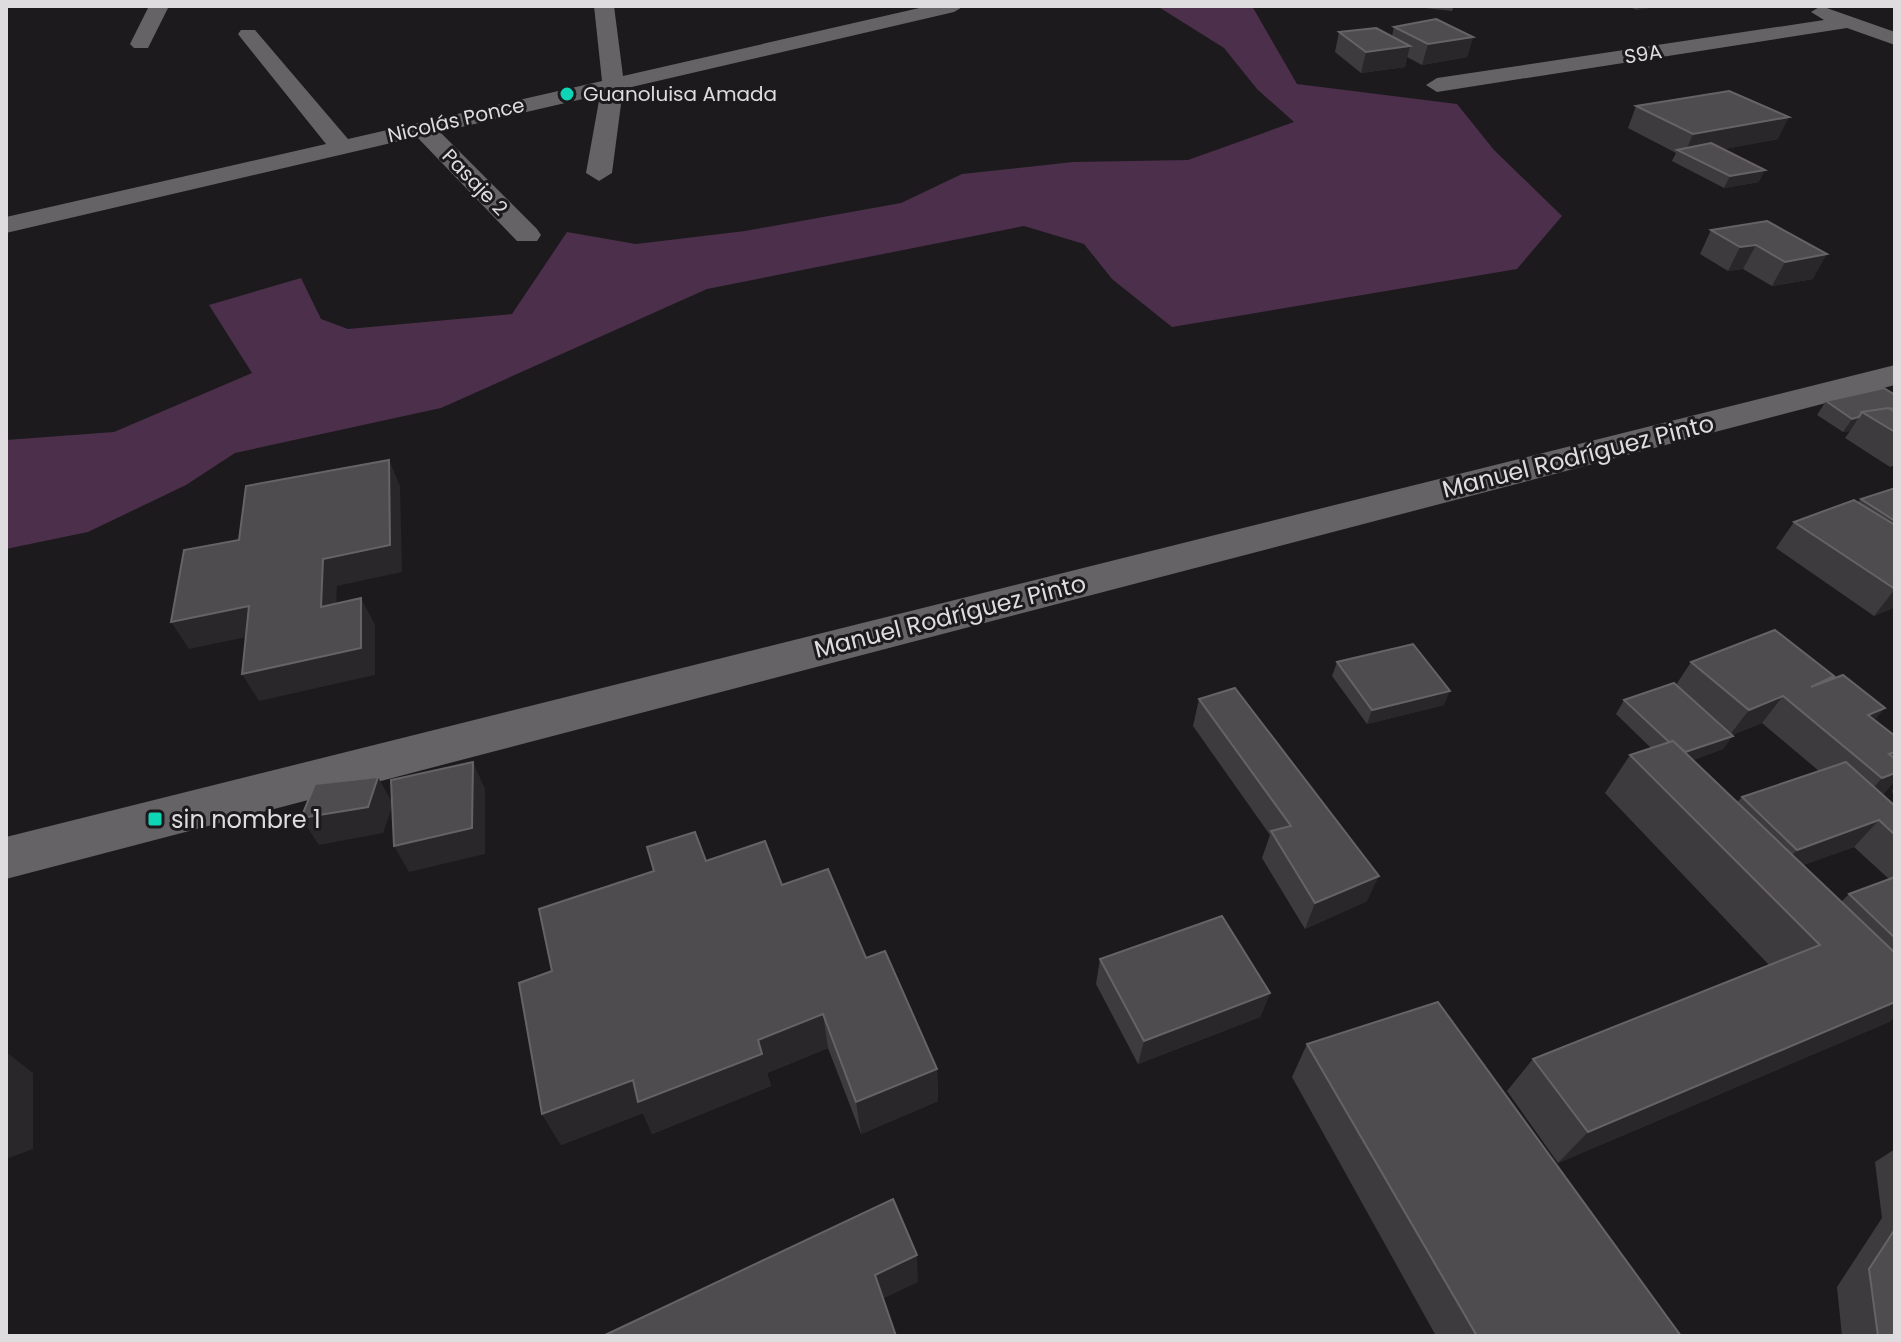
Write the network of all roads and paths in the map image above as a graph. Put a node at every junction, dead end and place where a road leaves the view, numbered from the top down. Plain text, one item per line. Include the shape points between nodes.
1 (159, 6) edge
2 (604, 6) edge
3 (954, 6) edge
4 (1804, 6) edge
5 (1849, 22) junction
6 (248, 34) dead end
7 (1895, 39) edge
8 (141, 44) dead end
9 (613, 83) junction
10 (1437, 85) dead end
11 (422, 128) junction
12 (341, 146) junction
13 (599, 173) dead end
14 (6, 225) edge
15 (527, 235) dead end
16 (1895, 375) edge
17 (6, 858) edge

1 - 8 street
2 - 9 street
3 - 9 street, Nicolás Ponce
4 - 5 street
5 - 7 street
5 - 10 street, S9A
6 - 12 street
9 - 11 street, Nicolás Ponce
9 - 13 street
11 - 12 street, Nicolás Ponce
11 - 15 street, Pasaje 2
12 - 14 street, Nicolás Ponce
16 - 17 street, Manuel Rodríguez Pinto

